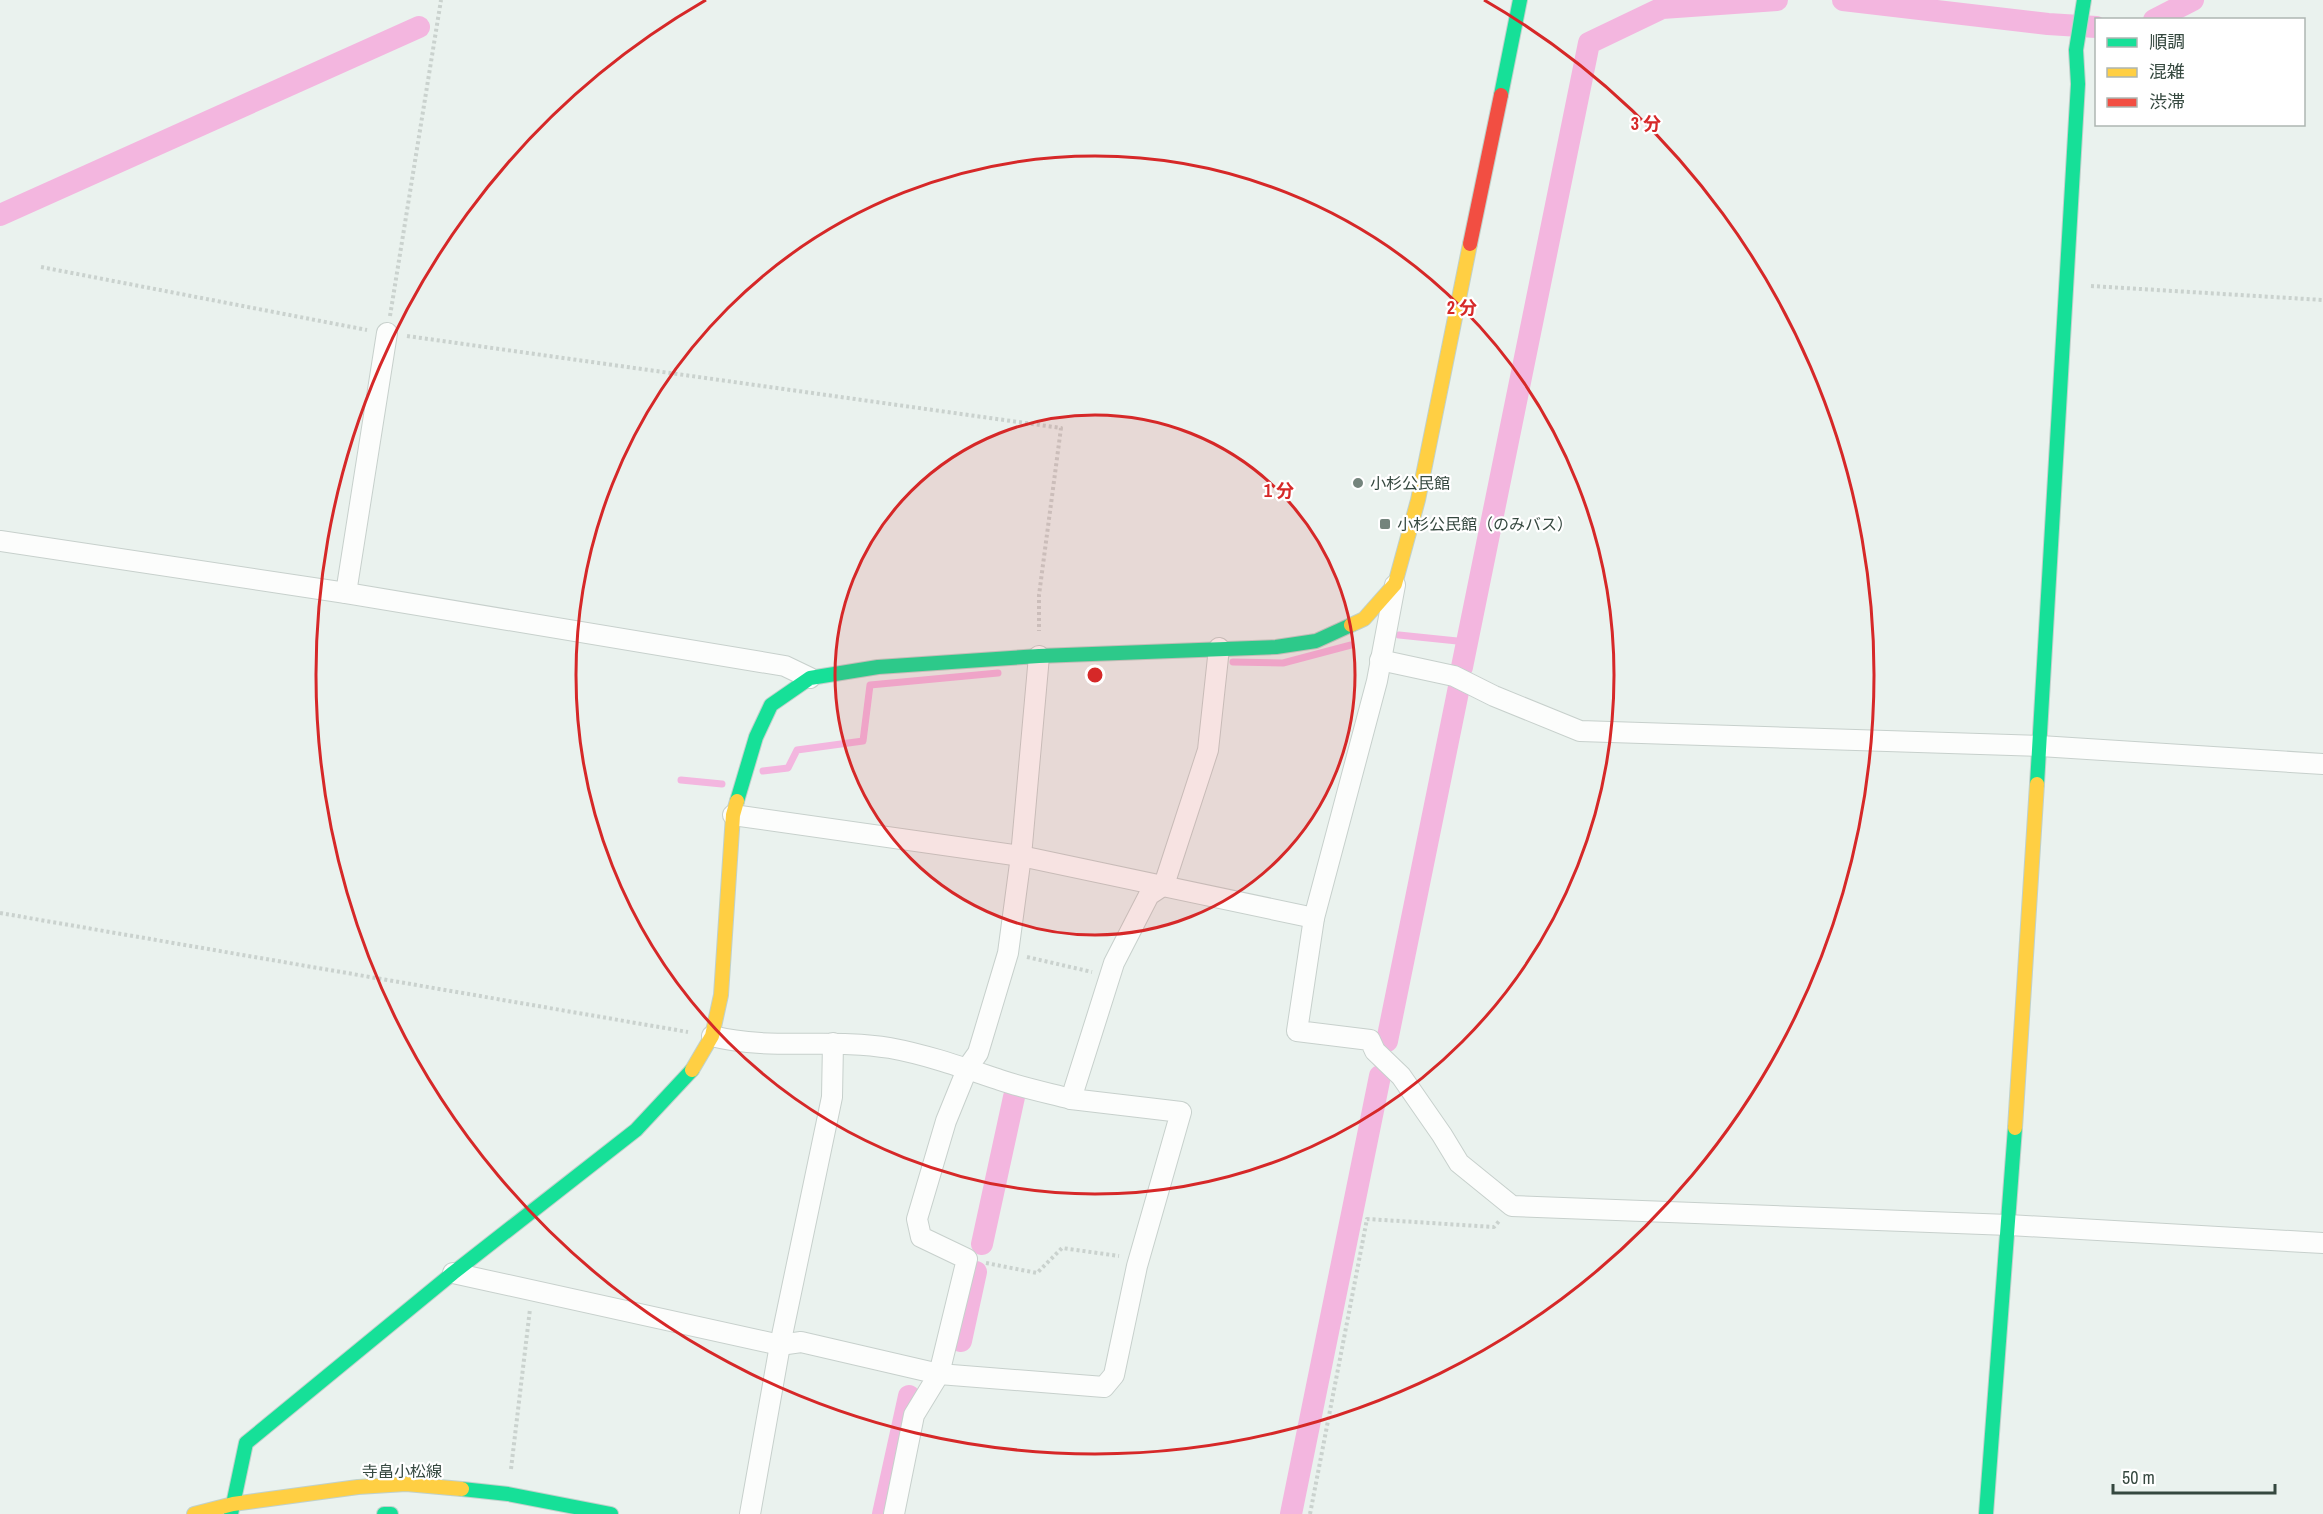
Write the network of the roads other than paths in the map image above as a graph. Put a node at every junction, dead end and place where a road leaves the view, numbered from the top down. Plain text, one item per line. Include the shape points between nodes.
1 (1520, 0) edge
2 (2084, 0) edge
3 (387, 333) road end
4 (0, 541) edge
5 (1395, 584) junction
6 (346, 592) junction
7 (1219, 648) junction
8 (1039, 656) junction
9 (1380, 660) junction
10 (810, 678) junction
11 (2040, 746) junction
12 (2323, 764) edge
13 (733, 815) junction
14 (1021, 856) junction
15 (1164, 885) junction
16 (1314, 918) junction
17 (712, 1036) junction
18 (832, 1043) junction
19 (968, 1067) junction
20 (1071, 1099) junction
21 (2009, 1226) junction
22 (2323, 1243) edge
23 (453, 1273) junction
24 (780, 1345) junction
25 (939, 1374) junction
26 (232, 1509) edge
27 (194, 1514) edge
28 (384, 1514) edge
29 (391, 1514) edge
30 (612, 1514) edge
31 (750, 1514) edge
32 (894, 1514) edge
33 (1986, 1514) edge

1 - 5 street via 1418,500
2 - 11 street via 2076,50 2078,84
3 - 6 street
4 - 6 street
5 - 7 street via 1364,619 1316,641 1276,647
5 - 9 street
6 - 10 street via 784,666
7 - 8 street
7 - 15 street via 1208,750
8 - 10 street via 878,667
8 - 14 street
9 - 11 street via 1454,676 1580,731
9 - 16 street
10 - 13 street via 771,705 756,737
11 - 12 street
11 - 21 street
13 - 14 street
13 - 17 street via 720,995
14 - 15 street
14 - 19 street via 1008,953 978,1053
15 - 16 street
15 - 20 street via 1149,895 1114,963
16 - 21 street via 1298,1031 1370,1040 1401,1076 1459,1163 1512,1206
17 - 18 street via 737,1042
17 - 23 street via 692,1070 636,1130
18 - 19 street via 890,1048
18 - 24 street via 832,1097
19 - 20 street
19 - 25 street via 946,1121 917,1219 921,1237 967,1259
20 - 25 street via 1181,1112 1139,1258 1114,1375 1104,1387
21 - 22 street
21 - 33 street
23 - 24 street
23 - 26 street via 246,1443
24 - 25 street via 801,1342
24 - 31 street
25 - 32 street via 914,1415
26 - 27 street, 寺畠小松線
26 - 30 street, 寺畠小松線 via 358,1487 406,1484 508,1494
28 - 29 street

